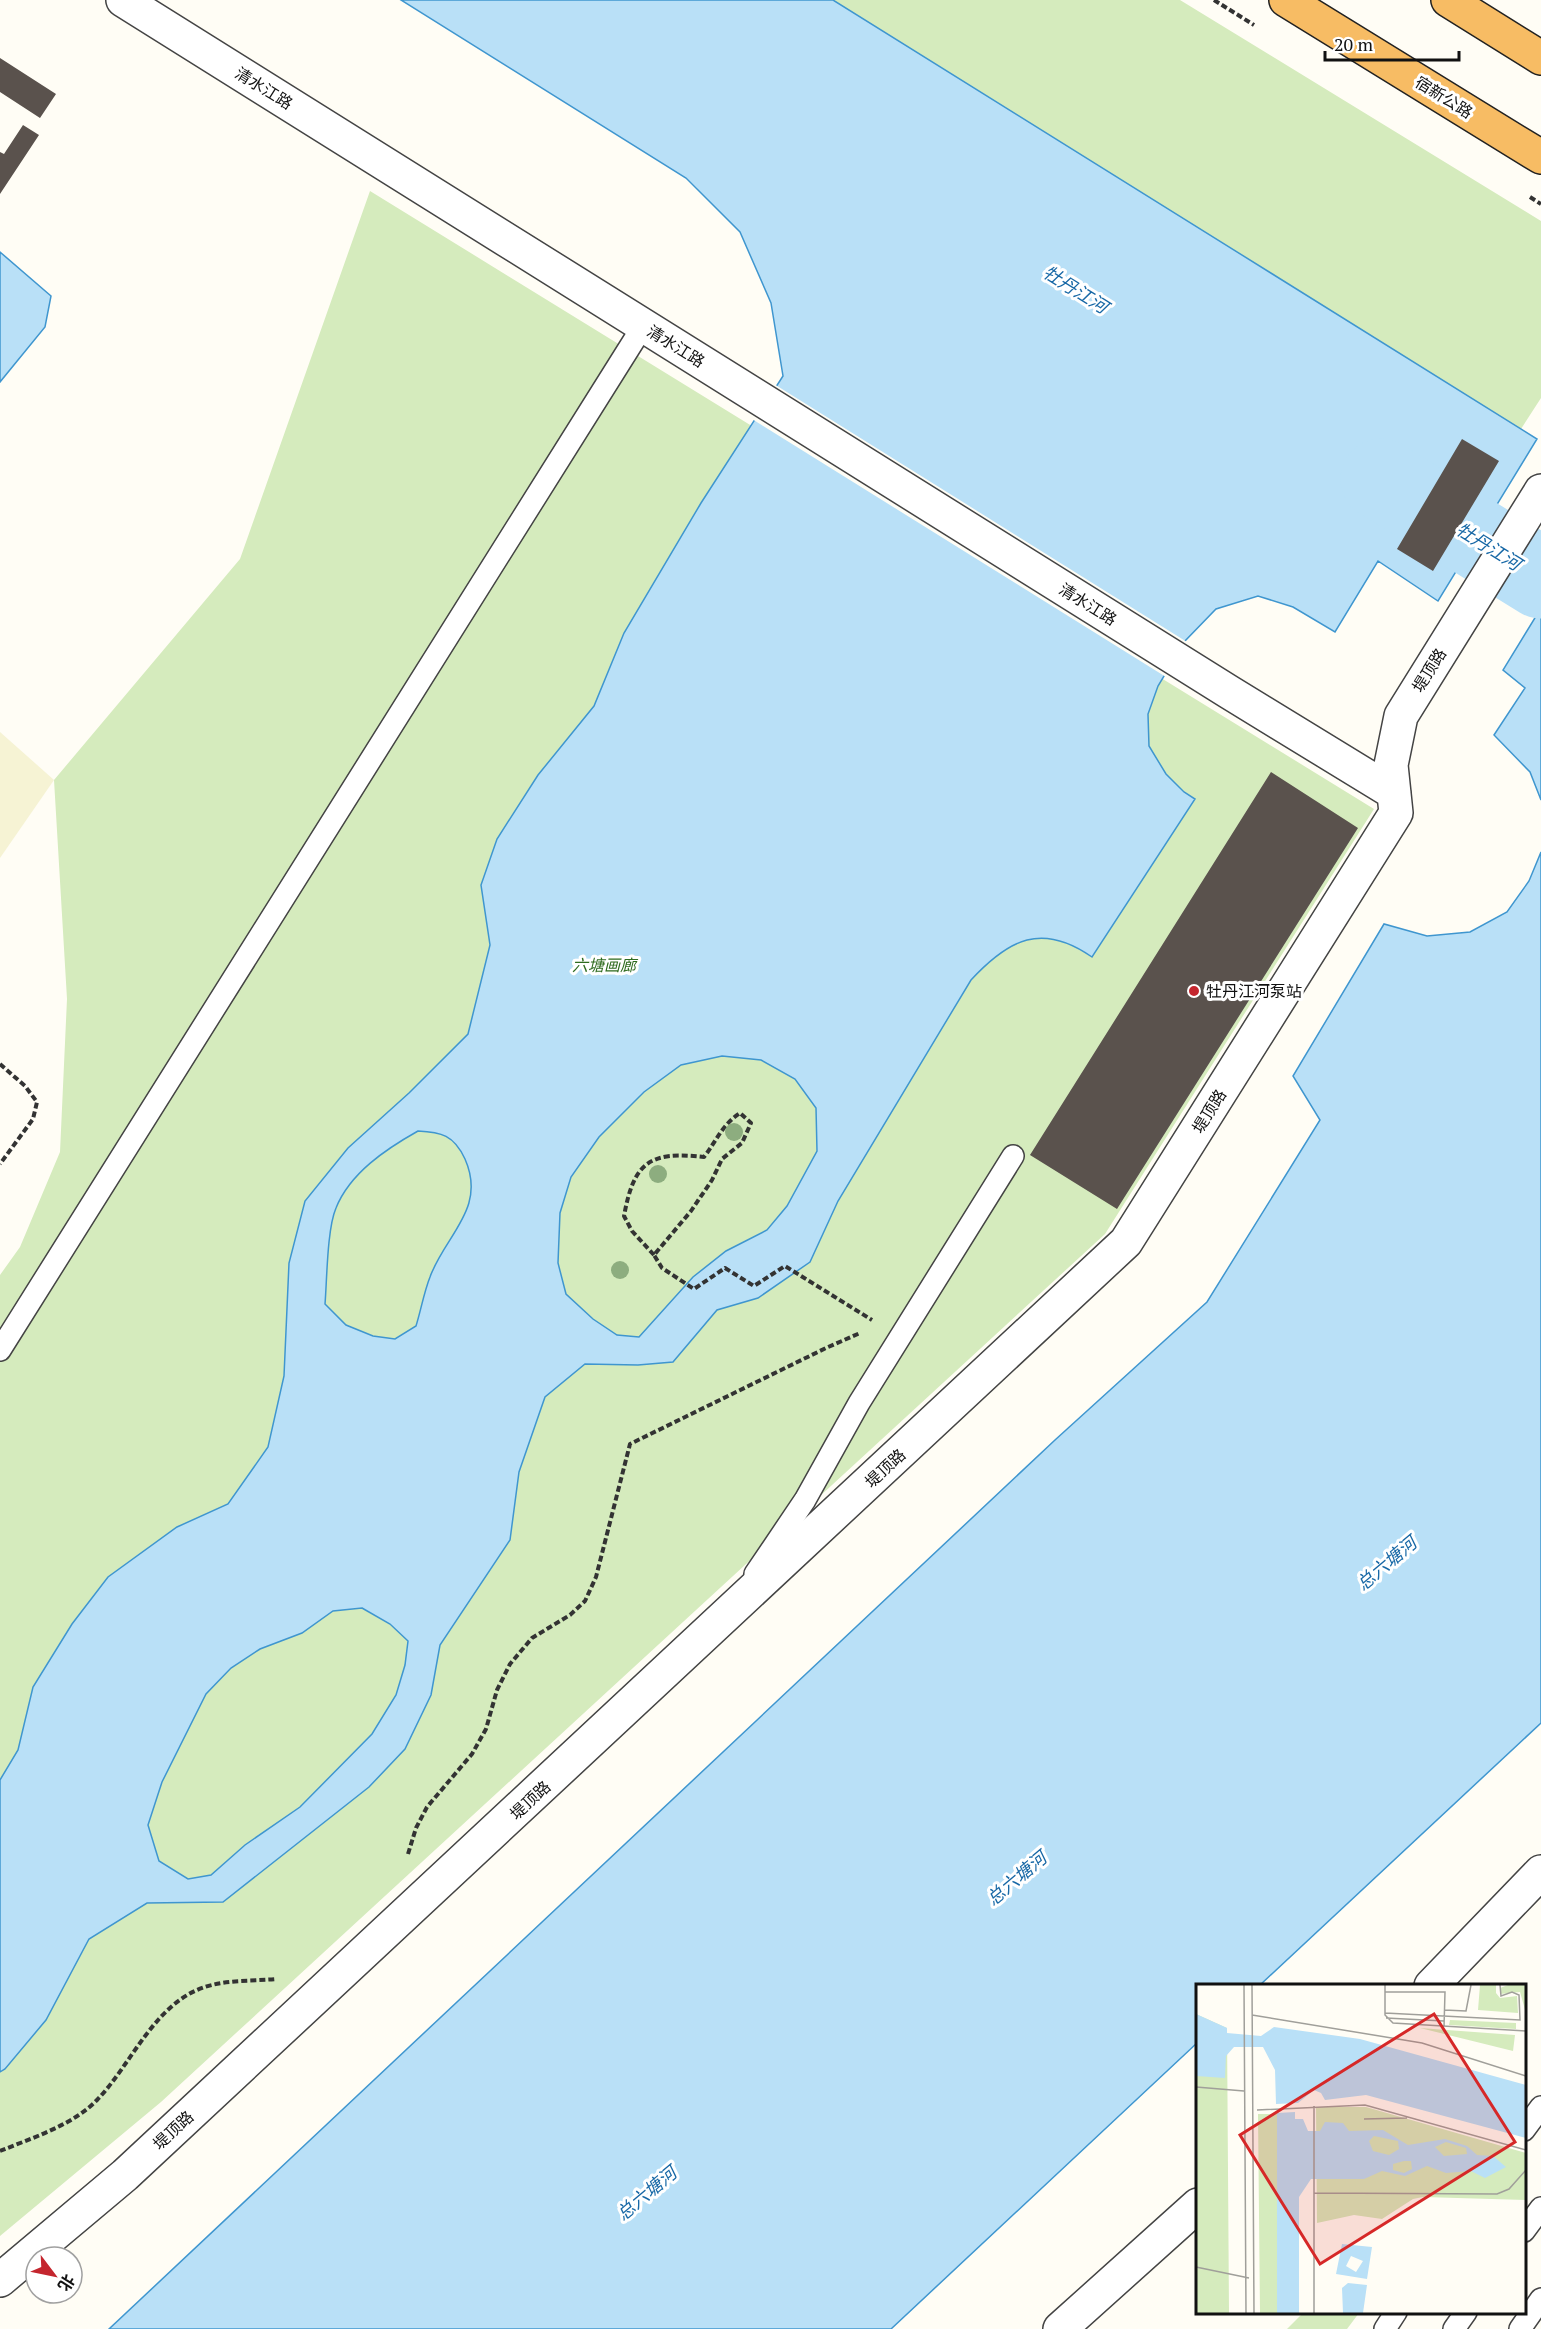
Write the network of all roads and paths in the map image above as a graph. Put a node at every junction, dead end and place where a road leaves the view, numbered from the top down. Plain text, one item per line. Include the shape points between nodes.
1 (123, 0) edge
2 (1286, 0) edge
3 (1448, 0) edge
4 (1541, 58) edge
5 (1541, 157) edge
6 (644, 326) junction
7 (1541, 490) edge
8 (1394, 792) junction
9 (0, 1064) edge
10 (1013, 1156) dead end
11 (0, 1164) edge
12 (654, 1255) junction
13 (880, 1325) junction
14 (900, 1338) junction
15 (0, 1350) edge
16 (726, 1617) junction
17 (405, 1864) dead end
18 (1541, 1872) edge
19 (282, 1978) dead end
20 (1433, 1984) edge
21 (1541, 2107) edge
22 (1526, 2127) edge
23 (0, 2151) edge
24 (1196, 2206) edge
25 (1541, 2208) edge
26 (1526, 2227) edge
27 (0, 2280) edge
28 (1541, 2299) edge
29 (1395, 2314) edge
30 (1465, 2314) edge
31 (1060, 2329) edge
32 (1384, 2329) edge
33 (1454, 2329) edge
34 (1520, 2329) edge

1 - 6 street, 清水江路
2 - 5 highway, 宿新公路
3 - 4 highway
6 - 8 street, 清水江路
6 - 15 lane
7 - 8 street, 堤顶路 via 1401,716 1391,765
8 - 16 street, 堤顶路 via 1396,813 1126,1242
9 - 11 path via 37,1102 33,1119
10 - 14 lane
12 - 12 path via 691,1210 722,1159 742,1143 751,1123 740,1113 726,1122 704,1157 678,1154 657,1159 638,1171 624,1216
12 - 13 path via 662,1268 694,1289 725,1268 754,1286 785,1266
13 - 14 path
13 - 17 path via 630,1444 596,1577 585,1601 532,1638 510,1664 497,1690 486,1729 472,1754 427,1807
14 - 16 lane via 806,1500
16 - 27 street, 堤顶路 via 125,2175
18 - 20 street
19 - 23 path via 212,1985 187,1995 163,2016 96,2102 57,2128
21 - 22 lane
24 - 31 street
25 - 26 lane
28 - 34 lane
29 - 32 lane
30 - 33 lane

